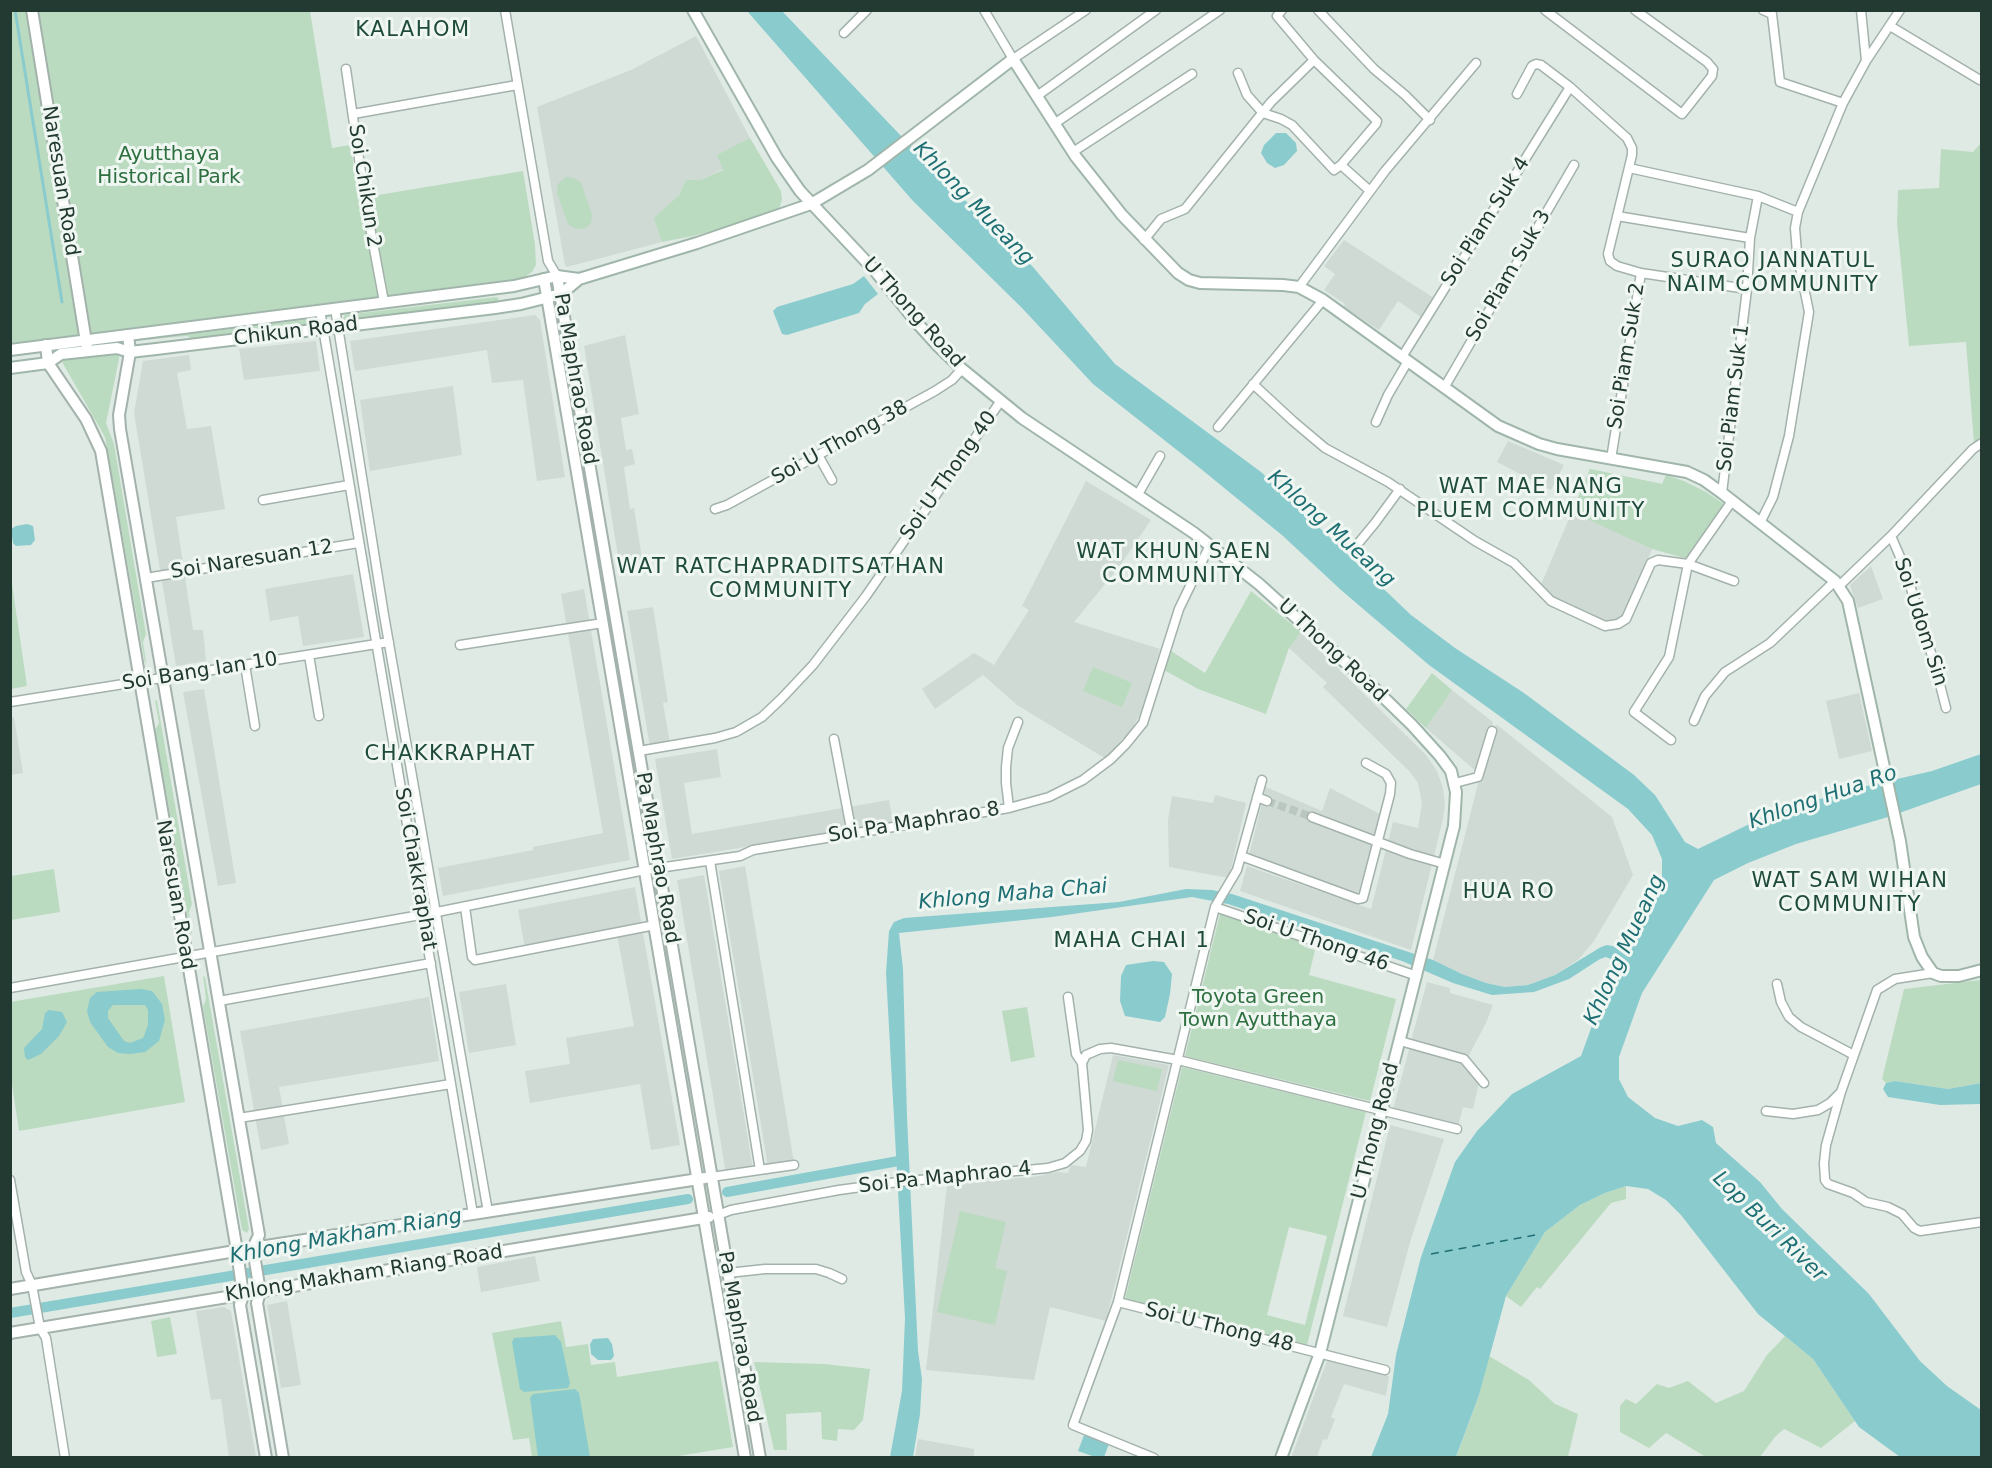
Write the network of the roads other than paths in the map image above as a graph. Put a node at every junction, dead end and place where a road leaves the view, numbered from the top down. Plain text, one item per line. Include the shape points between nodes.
1 (32, 10) edge
2 (505, 10) edge
3 (693, 10) edge
4 (867, 10) edge
5 (984, 10) edge
6 (1086, 10) edge
7 (1156, 10) edge
8 (1220, 10) edge
9 (1282, 10) edge
10 (1318, 10) edge
11 (1545, 10) edge
12 (1635, 10) edge
13 (1861, 10) edge
14 (1900, 10) edge
15 (1769, 12) edge
16 (1890, 26) junction
17 (844, 33) dead end
18 (1013, 59) junction
19 (1314, 60) junction
20 (1866, 61) junction
21 (1476, 63) dead end
22 (346, 69) dead end
23 (1238, 73) dead end
24 (1192, 74) dead end
25 (1980, 80) dead end
26 (517, 85) junction
27 (1570, 87) junction
28 (1517, 94) dead end
29 (1037, 96) junction
30 (1843, 103) junction
31 (1263, 113) junction
32 (353, 114) junction
33 (1430, 120) junction
34 (1054, 124) junction
35 (1072, 152) junction
36 (1341, 165) junction
37 (1574, 165) dead end
38 (1629, 168) junction
39 (1370, 191) junction
40 (1758, 196) junction
41 (811, 204) junction
42 (1798, 212) junction
43 (1617, 216) junction
44 (1750, 238) junction
45 (1144, 240) junction
46 (548, 261) junction
47 (1641, 273) junction
48 (557, 276) junction
49 (544, 279) junction
50 (579, 279) junction
51 (1299, 287) junction
52 (1747, 290) junction
53 (561, 294) junction
54 (548, 298) junction
55 (1323, 300) junction
56 (384, 302) junction
57 (335, 309) junction
58 (320, 310) junction
59 (337, 327) junction
60 (323, 329) junction
61 (128, 335) junction
62 (46, 345) junction
63 (87, 346) junction
64 (10, 350) edge
65 (130, 352) junction
66 (1405, 359) junction
67 (48, 363) junction
68 (10, 368) edge
69 (962, 369) junction
70 (1253, 384) junction
71 (1444, 388) junction
72 (1000, 402) junction
73 (1376, 422) dead end
74 (1218, 427) dead end
75 (1982, 443) edge
76 (359, 453) junction
77 (344, 455) junction
78 (818, 455) junction
79 (1161, 456) dead end
80 (1611, 459) junction
81 (832, 480) dead end
82 (349, 485) junction
83 (1400, 489) junction
84 (1722, 493) junction
85 (1137, 496) junction
86 (262, 500) dead end
87 (1732, 501) junction
88 (715, 509) dead end
89 (1760, 523) junction
90 (1891, 536) junction
91 (358, 543) junction
92 (1210, 545) junction
93 (1356, 546) dead end
94 (1688, 564) junction
95 (146, 578) junction
96 (1734, 580) dead end
97 (1837, 583) junction
98 (603, 623) junction
99 (389, 642) junction
100 (376, 645) junction
101 (460, 645) dead end
102 (309, 655) junction
103 (245, 665) junction
104 (163, 677) junction
105 (139, 681) junction
106 (10, 702) edge
107 (1946, 708) dead end
108 (319, 716) dead end
109 (1694, 721) dead end
110 (1018, 722) dead end
111 (255, 726) dead end
112 (1492, 731) dead end
113 (834, 739) dead end
114 (1671, 740) dead end
115 (639, 750) junction
116 (1366, 763) dead end
117 (1262, 780) dead end
118 (1455, 783) junction
119 (1257, 797) junction
120 (1267, 801) tunnel mouth
121 (1009, 808) junction
122 (1312, 817) tunnel mouth
123 (422, 824) junction
124 (407, 826) junction
125 (852, 834) junction
126 (1378, 842) junction
127 (1241, 856) junction
128 (710, 861) junction
129 (1445, 864) junction
130 (659, 868) junction
131 (645, 870) junction
132 (1217, 905) junction
133 (465, 906) junction
134 (437, 912) junction
135 (422, 915) junction
136 (655, 925) junction
137 (210, 953) junction
138 (186, 957) junction
139 (430, 963) junction
140 (1982, 970) edge
141 (1418, 972) junction
142 (1933, 973) junction
143 (1777, 984) dead end
144 (10, 988) edge
145 (1068, 997) dead end
146 (219, 1001) junction
147 (459, 1041) junction
148 (1400, 1041) junction
149 (444, 1043) junction
150 (1854, 1055) junction
151 (1178, 1060) junction
152 (1082, 1063) junction
153 (1484, 1083) dead end
154 (451, 1084) junction
155 (1841, 1092) junction
156 (1382, 1109) junction
157 (1766, 1111) dead end
158 (239, 1118) junction
159 (1457, 1129) dead end
160 (476, 1142) junction
161 (461, 1144) junction
162 (794, 1165) dead end
163 (760, 1170) junction
164 (711, 1177) junction
165 (698, 1179) junction
166 (10, 1180) edge
167 (488, 1212) junction
168 (473, 1214) junction
169 (718, 1215) junction
170 (704, 1217) junction
171 (14, 1221) edge
172 (1982, 1222) edge
173 (254, 1253) junction
174 (237, 1256) junction
175 (728, 1274) junction
176 (842, 1279) dead end
177 (259, 1287) junction
178 (10, 1289) edge
179 (242, 1289) junction
180 (33, 1291) junction
181 (1118, 1302) junction
182 (39, 1323) junction
183 (10, 1333) edge
184 (1320, 1353) junction
185 (743, 1365) junction
186 (729, 1368) junction
187 (1385, 1370) dead end
188 (65, 1458) edge
189 (266, 1458) edge
190 (283, 1458) edge
191 (745, 1458) edge
192 (760, 1458) edge
193 (1154, 1458) edge
194 (1281, 1458) edge

1 - 63 street, Naresuan Road
2 - 26 street, Pa Maphrao Road
3 - 41 street, U Thong Road via 777,158
4 - 17 street
5 - 18 street
6 - 18 street
7 - 29 street
8 - 34 street
9 - 19 street via 1277,16
10 - 33 street
11 - 12 street via 1682,114 1712,76 1713,69
13 - 20 street
14 - 16 street
15 - 30 street via 1780,82
16 - 20 street
16 - 25 street
18 - 29 street
18 - 41 street, Chikun Road via 868,170
19 - 31 street
19 - 36 street via 1377,121
20 - 30 street
21 - 33 street
22 - 32 street, Soi Chikun 2
23 - 31 street via 1247,94
24 - 35 street
26 - 32 street
26 - 46 street, Pa Maphrao Road
27 - 28 street, Soi Piam Suk 2 via 1536,64
27 - 38 street, Soi Piam Suk 2 via 1627,138 1632,148
27 - 66 street, Soi Piam Suk 4
29 - 34 street
30 - 42 street
31 - 36 street via 1292,125 1335,170
31 - 45 street via 1185,209 1161,219
32 - 56 street, Soi Chikun 2
33 - 39 street
34 - 35 street
35 - 45 street
36 - 39 street
37 - 71 street, Soi Piam Suk 3
38 - 40 street
38 - 43 street, Soi Piam Suk 2
39 - 51 street
40 - 42 street
40 - 44 street, Soi Piam Suk 1
41 - 50 street, Chikun Road
41 - 69 street, U Thong Road via 843,234 918,324
42 - 89 street via 1797,253 1809,312 1789,436 1773,497
43 - 44 street
43 - 47 street, Soi Piam Suk 2 via 1608,254 1610,261
44 - 52 street, Soi Piam Suk 1
45 - 51 street via 1190,280 1216,285
46 - 48 street, Pa Maphrao Road
46 - 49 street, Pa Maphrao Road
47 - 52 street
47 - 80 street, Soi Piam Suk 2
48 - 49 street, Chikun Road
48 - 50 street, Chikun Road
48 - 53 street, Pa Maphrao Road
49 - 54 street, Pa Maphrao Road
49 - 56 street, Chikun Road
50 - 53 street, Chikun Road
51 - 55 street
52 - 84 street, Soi Piam Suk 1
53 - 54 street, Chikun Road
53 - 115 street, Pa Maphrao Road
54 - 59 street, Chikun Road
54 - 98 street, Pa Maphrao Road
55 - 66 street
55 - 70 street
56 - 57 street, Chikun Road
57 - 58 street, Chikun Road
57 - 59 street, Soi Chakkraphat
58 - 60 street, Soi Chakkraphat
58 - 61 street, Chikun Road
59 - 60 street, Chikun Road
59 - 76 street, Soi Chakkraphat
60 - 65 street, Chikun Road
60 - 77 street, Soi Chakkraphat
61 - 63 street, Chikun Road
61 - 65 street, Naresuan Road
62 - 63 street, Chikun Road
62 - 64 street, Chikun Road
62 - 67 street, Naresuan Road
63 - 65 street, Chikun Road
63 - 67 street, Chikun Road via 61,354
65 - 95 street, Naresuan Road via 120,429
66 - 71 street
66 - 73 street, Soi Piam Suk 4
67 - 68 street, Chikun Road
67 - 105 street, Naresuan Road via 86,419 101,451
69 - 72 street, U Thong Road
69 - 78 street, Soi U Thong 38 via 935,391
70 - 74 street
70 - 83 street via 1325,448
71 - 80 street via 1506,430 1539,444
72 - 85 street, U Thong Road
72 - 115 street, Soi U Thong 40 via 866,596 813,665 762,717 736,732 715,738
75 - 90 street
76 - 77 street
76 - 99 street, Soi Chakkraphat
77 - 82 street, Soi Chakkraphat
78 - 81 street
78 - 88 street, Soi U Thong 38
79 - 85 street
80 - 84 street via 1688,472
82 - 86 street
82 - 91 street, Soi Chakkraphat
83 - 93 street
83 - 94 street via 1514,563 1551,601 1605,626 1626,619 1651,563 1658,560
84 - 87 street
85 - 92 street, U Thong Road
87 - 89 street
87 - 94 street
89 - 97 street
90 - 97 street
90 - 107 street, Soi Udom Sin via 1904,566
91 - 95 street, Soi Naresuan 12
91 - 100 street, Soi Chakkraphat
92 - 118 street, U Thong Road via 1259,584 1384,698 1440,756
92 - 121 street, Soi Pa Maphrao 8 via 1179,609 1143,723 1126,744 1083,780 1049,797
94 - 96 street
94 - 114 street via 1669,657 1634,712
95 - 104 street, Naresuan Road
97 - 109 street via 1770,643 1725,672 1705,696
97 - 142 street via 1848,601 1882,752 1914,937
98 - 101 street
98 - 131 street, Pa Maphrao Road
99 - 100 street, Soi Bang Ian 10
99 - 123 street, Soi Chakkraphat
100 - 102 street, Soi Bang Ian 10
100 - 124 street, Soi Chakkraphat
102 - 103 street, Soi Bang Ian 10
102 - 108 street
103 - 104 street, Soi Bang Ian 10
103 - 111 street
104 - 105 street, Soi Bang Ian 10
104 - 137 street, Naresuan Road
105 - 106 street, Soi Bang Ian 10
105 - 138 street, Naresuan Road
110 - 121 street via 1006,767
112 - 118 street via 1478,777
113 - 125 street
115 - 130 street, Pa Maphrao Road
116 - 126 street via 1386,774 1391,783
117 - 119 street
118 - 129 street, U Thong Road via 1457,803
119 - 120 street
119 - 127 street
121 - 125 street, Soi Pa Maphrao 8
122 - 126 street
123 - 124 street
123 - 134 street, Soi Chakkraphat
124 - 135 street, Soi Chakkraphat
125 - 128 street, Soi Pa Maphrao 8
126 - 127 street via 1361,899
126 - 129 street
127 - 132 street
128 - 130 street, Soi Pa Maphrao 8
128 - 163 street
129 - 141 street, U Thong Road
130 - 131 street, Soi Pa Maphrao 8
130 - 164 street, Pa Maphrao Road
131 - 133 street, Soi Pa Maphrao 8
131 - 136 street, Pa Maphrao Road
132 - 141 street, Soi U Thong 46
132 - 151 street
133 - 134 street, Soi Pa Maphrao 8
133 - 136 street via 475,960
134 - 135 street, Soi Pa Maphrao 8
134 - 147 street, Soi Chakkraphat
135 - 137 street, Soi Pa Maphrao 8
135 - 139 street, Soi Chakkraphat
136 - 165 street, Pa Maphrao Road
137 - 138 street, Soi Pa Maphrao 8
137 - 146 street, Naresuan Road
138 - 144 street, Soi Pa Maphrao 8
138 - 174 street, Naresuan Road
139 - 146 street
139 - 149 street, Soi Chakkraphat
140 - 142 street via 1959,976
141 - 148 street, U Thong Road
142 - 150 street via 1895,979 1877,990
143 - 150 street via 1789,1017
145 - 152 street, Soi Pa Maphrao 4 via 1077,1054
146 - 158 street, Naresuan Road
147 - 149 street
147 - 160 street, Soi Chakkraphat
148 - 153 street via 1464,1059
148 - 156 street, U Thong Road
149 - 154 street, Soi Chakkraphat
150 - 155 street
151 - 152 street via 1111,1048 1093,1050
151 - 156 street
151 - 181 street
152 - 169 street, Soi Pa Maphrao 4 via 1086,1142 1065,1163 785,1198
154 - 158 street
154 - 161 street, Soi Chakkraphat
155 - 157 street via 1818,1110 1793,1114
155 - 172 street via 1826,1145 1828,1184 1866,1202 1895,1210 1920,1231
156 - 159 street
156 - 184 street, U Thong Road
158 - 173 street, Naresuan Road via 259,1235
160 - 161 street
160 - 167 street, Soi Chakkraphat
161 - 168 street, Soi Chakkraphat
162 - 163 street
163 - 164 street
164 - 165 street
164 - 169 street, Pa Maphrao Road
165 - 167 street
165 - 170 street, Pa Maphrao Road
166 - 171 street
167 - 168 street
168 - 173 street
169 - 170 street, Khlong Makham Riang Road
169 - 175 street, Pa Maphrao Road
170 - 177 street, Khlong Makham Riang Road
170 - 186 street, Pa Maphrao Road
171 - 180 street
173 - 174 street
173 - 177 street, Naresuan Road
174 - 179 street, Naresuan Road
174 - 180 street
175 - 176 street via 816,1269
175 - 185 street, Pa Maphrao Road
177 - 179 street, Khlong Makham Riang Road
177 - 190 street, Naresuan Road via 257,1303
178 - 180 street
179 - 182 street, Khlong Makham Riang Road
179 - 189 street, Naresuan Road via 240,1305
180 - 182 street
181 - 184 street, Soi U Thong 48
181 - 193 street via 1073,1425
182 - 183 street, Khlong Makham Riang Road
182 - 188 street via 46,1338
184 - 187 street, Soi U Thong 48
184 - 194 street, U Thong Road
185 - 186 street
185 - 192 street, Pa Maphrao Road
186 - 191 street, Pa Maphrao Road

